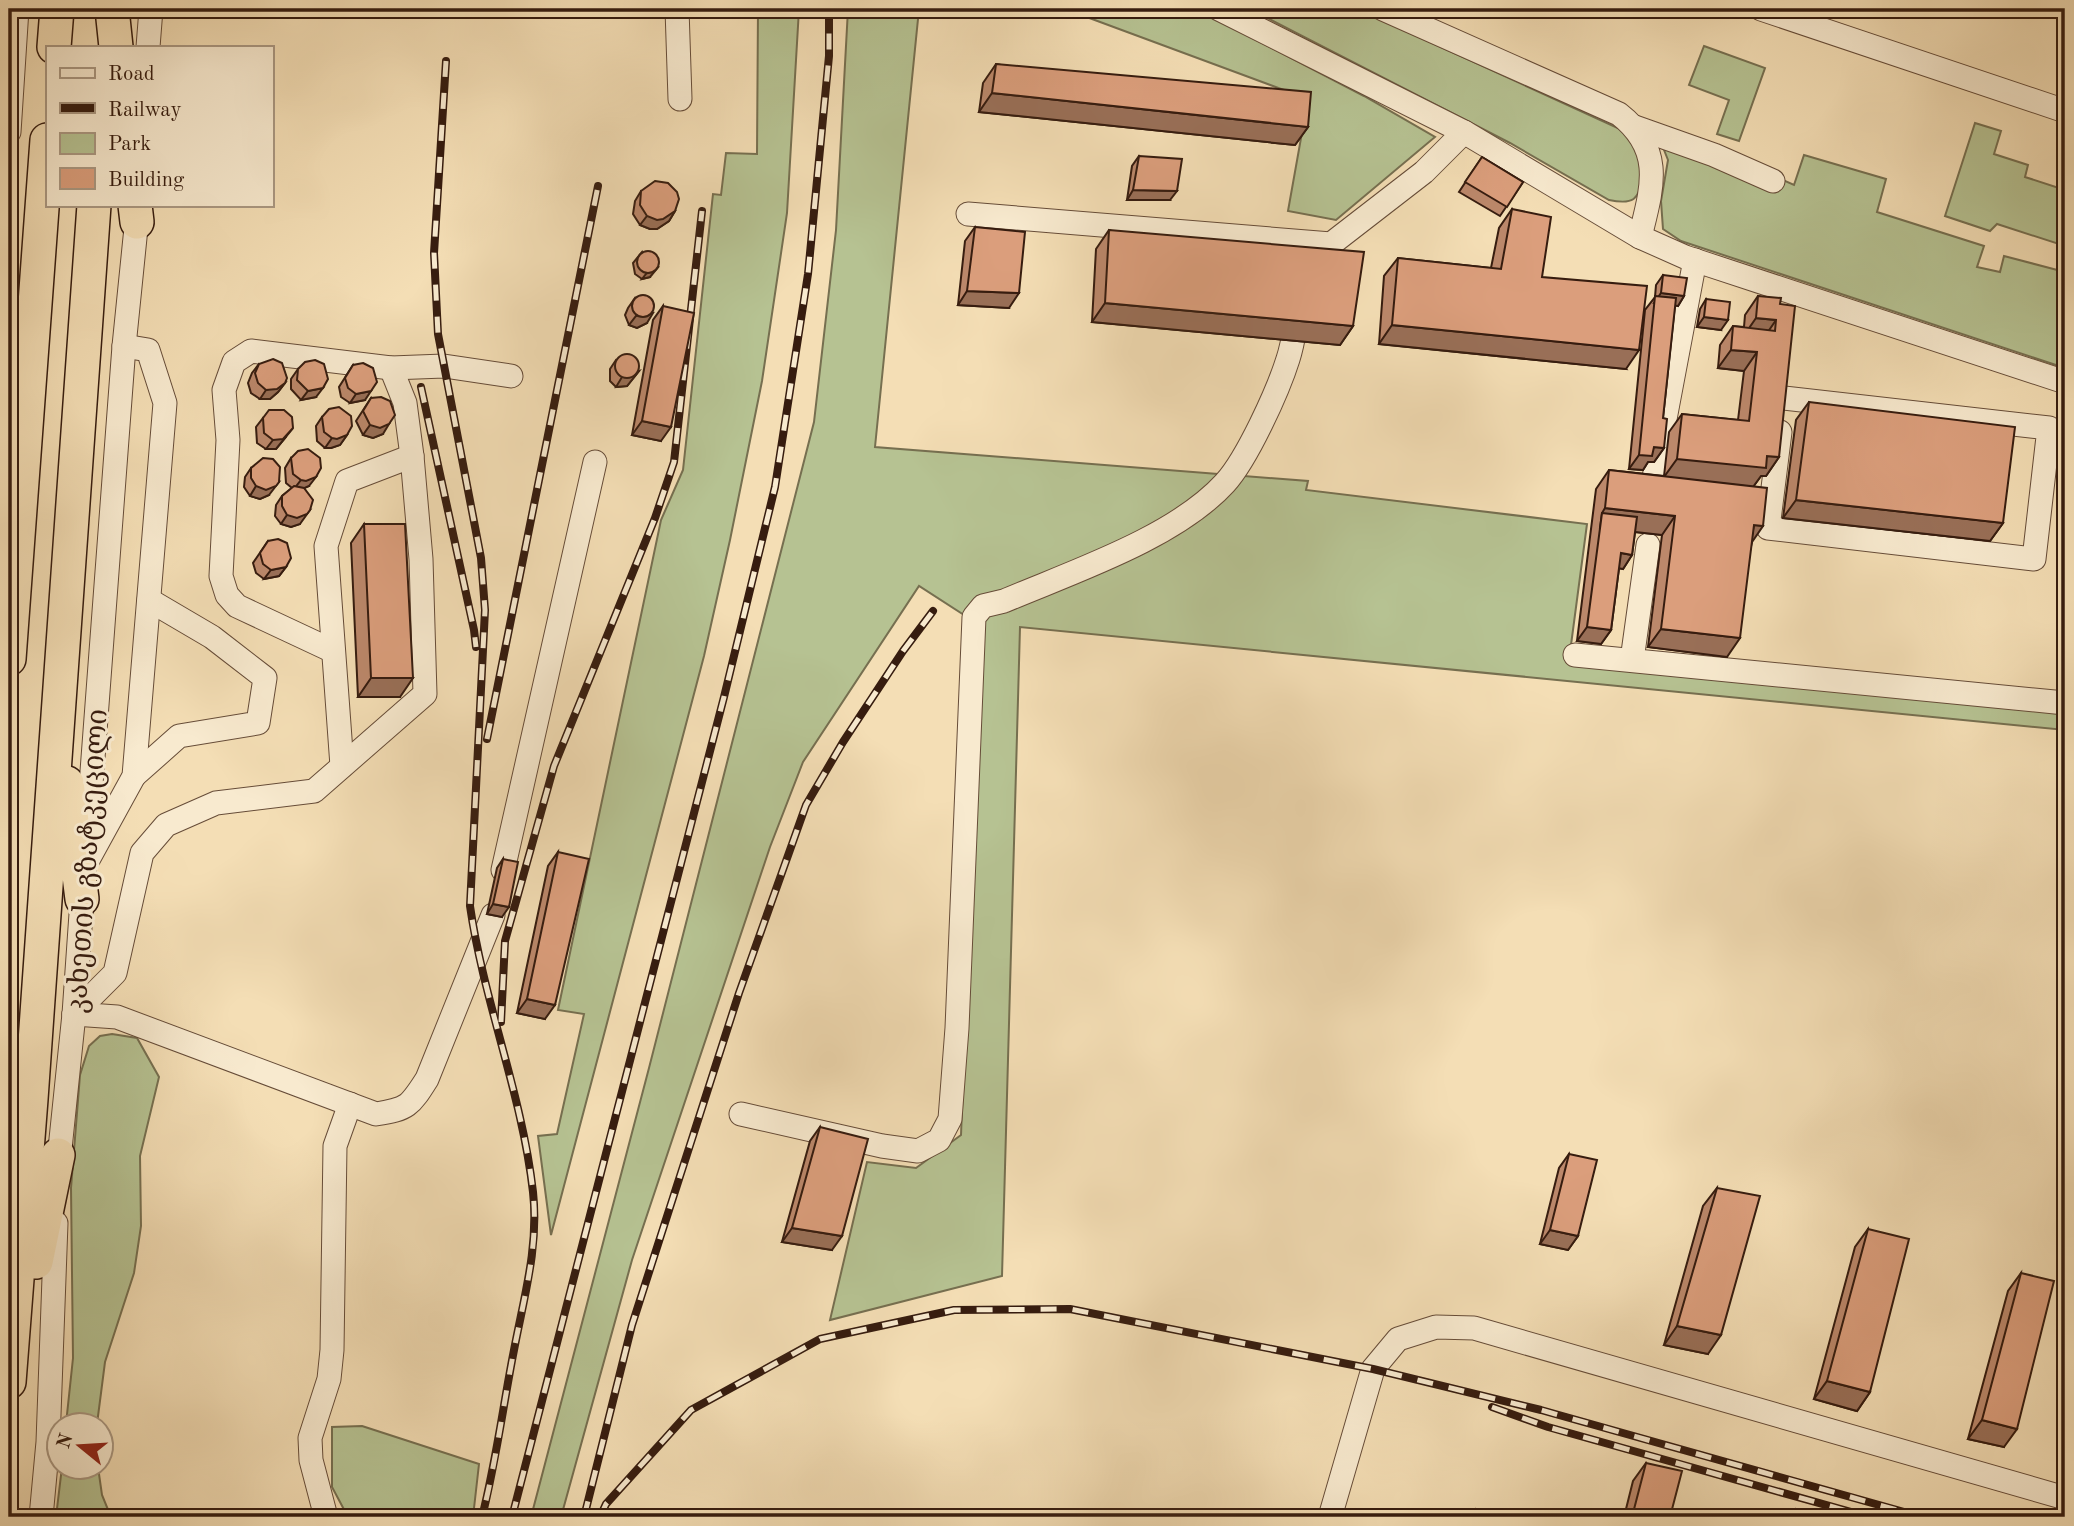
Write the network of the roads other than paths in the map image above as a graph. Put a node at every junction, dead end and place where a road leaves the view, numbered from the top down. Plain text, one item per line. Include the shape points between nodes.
1 (17, 9) edge
2 (57, 9) edge
3 (110, 9) edge
4 (151, 9) edge
5 (677, 9) edge
6 (1219, 9) edge
7 (1383, 9) edge
8 (1761, 9) edge
9 (54, 46) edge
10 (105, 46) edge
11 (116, 46) edge
12 (148, 46) edge
13 (680, 99) dead end
14 (2065, 111) edge
15 (1635, 127) junction
16 (9, 132) edge
17 (1464, 132) junction
18 (46, 154) edge
19 (1773, 181) dead end
20 (94, 206) edge
21 (137, 211) edge
22 (968, 214) dead end
23 (1640, 237) junction
24 (1331, 244) junction
25 (38, 257) junction
26 (1695, 260) junction
27 (1315, 266) edge
28 (1796, 293) junction
29 (1302, 295) edge
30 (1793, 319) edge
31 (124, 346) junction
32 (391, 368) junction
33 (9, 370) edge
34 (1787, 372) edge
35 (511, 376) dead end
36 (2065, 382) edge
37 (1784, 398) junction
38 (412, 456) junction
39 (594, 462) dead end
40 (1677, 491) edge
41 (1648, 545) dead end
42 (149, 600) junction
43 (334, 651) junction
44 (1575, 655) dead end
45 (9, 659) edge
46 (1632, 660) junction
47 (2065, 703) edge
48 (58, 710) junction
49 (342, 766) junction
50 (134, 776) junction
51 (85, 863) junction
52 (503, 870) edge
53 (82, 899) junction
54 (493, 915) edge
55 (74, 1014) junction
56 (349, 1104) junction
57 (741, 1114) dead end
58 (58, 1155) junction
59 (9, 1382) edge
60 (9, 1395) edge
61 (2065, 1498) edge
62 (41, 1517) edge
63 (326, 1517) edge
64 (1330, 1517) edge

1 - 16 street
2 - 9 highway
3 - 10 highway
3 - 11 highway
4 - 12 street
5 - 13 street
6 - 17 street
7 - 15 street via 1619,114
8 - 14 street
15 - 19 street
15 - 23 street via 1646,147 1653,183
17 - 23 street
17 - 24 street via 1423,172
18 - 25 highway
20 - 48 highway, კახეთის გზატკეცილი
21 - 31 street, კახეთის გზატკეცილი
22 - 24 street
23 - 26 street
24 - 27 street
25 - 33 highway
25 - 45 highway
26 - 28 street
26 - 40 street via 1642,486
28 - 30 street
28 - 36 street
29 - 57 street via 1288,359 1255,436 1226,482 1189,513 1135,546 983,606 974,617 957,1028 950,1119 939,1140 918,1151
31 - 42 street via 148,350 165,402
31 - 51 street, კახეთის გზატკეცილი
32 - 35 street via 444,366
32 - 38 street via 405,403
32 - 43 street via 251,351 234,362 224,390 228,440 221,576 227,595 237,607
34 - 37 street
37 - 37 street via 1768,528 2034,559 2049,428
38 - 43 street via 347,481 326,546
38 - 49 street via 425,694
39 - 52 street
41 - 46 street
42 - 50 street
42 - 50 street via 212,637 265,678 258,723 179,736
43 - 49 street
44 - 46 street
46 - 47 street
48 - 53 highway
48 - 59 highway, კახეთის გზატკეცილი
49 - 55 street via 314,791 216,803 166,825 142,853 115,973
50 - 51 street
51 - 53 street, კახეთის გზატკეცილი
53 - 55 street, კახეთის გზატკეცილი
54 - 56 street via 427,1079 412,1102 376,1114
55 - 56 street via 117,1017
55 - 58 street, კახეთის გზატკეცილი
56 - 63 street via 335,1146 329,1378 310,1438
58 - 60 highway
58 - 62 street, კახეთის გზატკეცილი
61 - 64 street via 1474,1328 1436,1327 1398,1339 1373,1369

